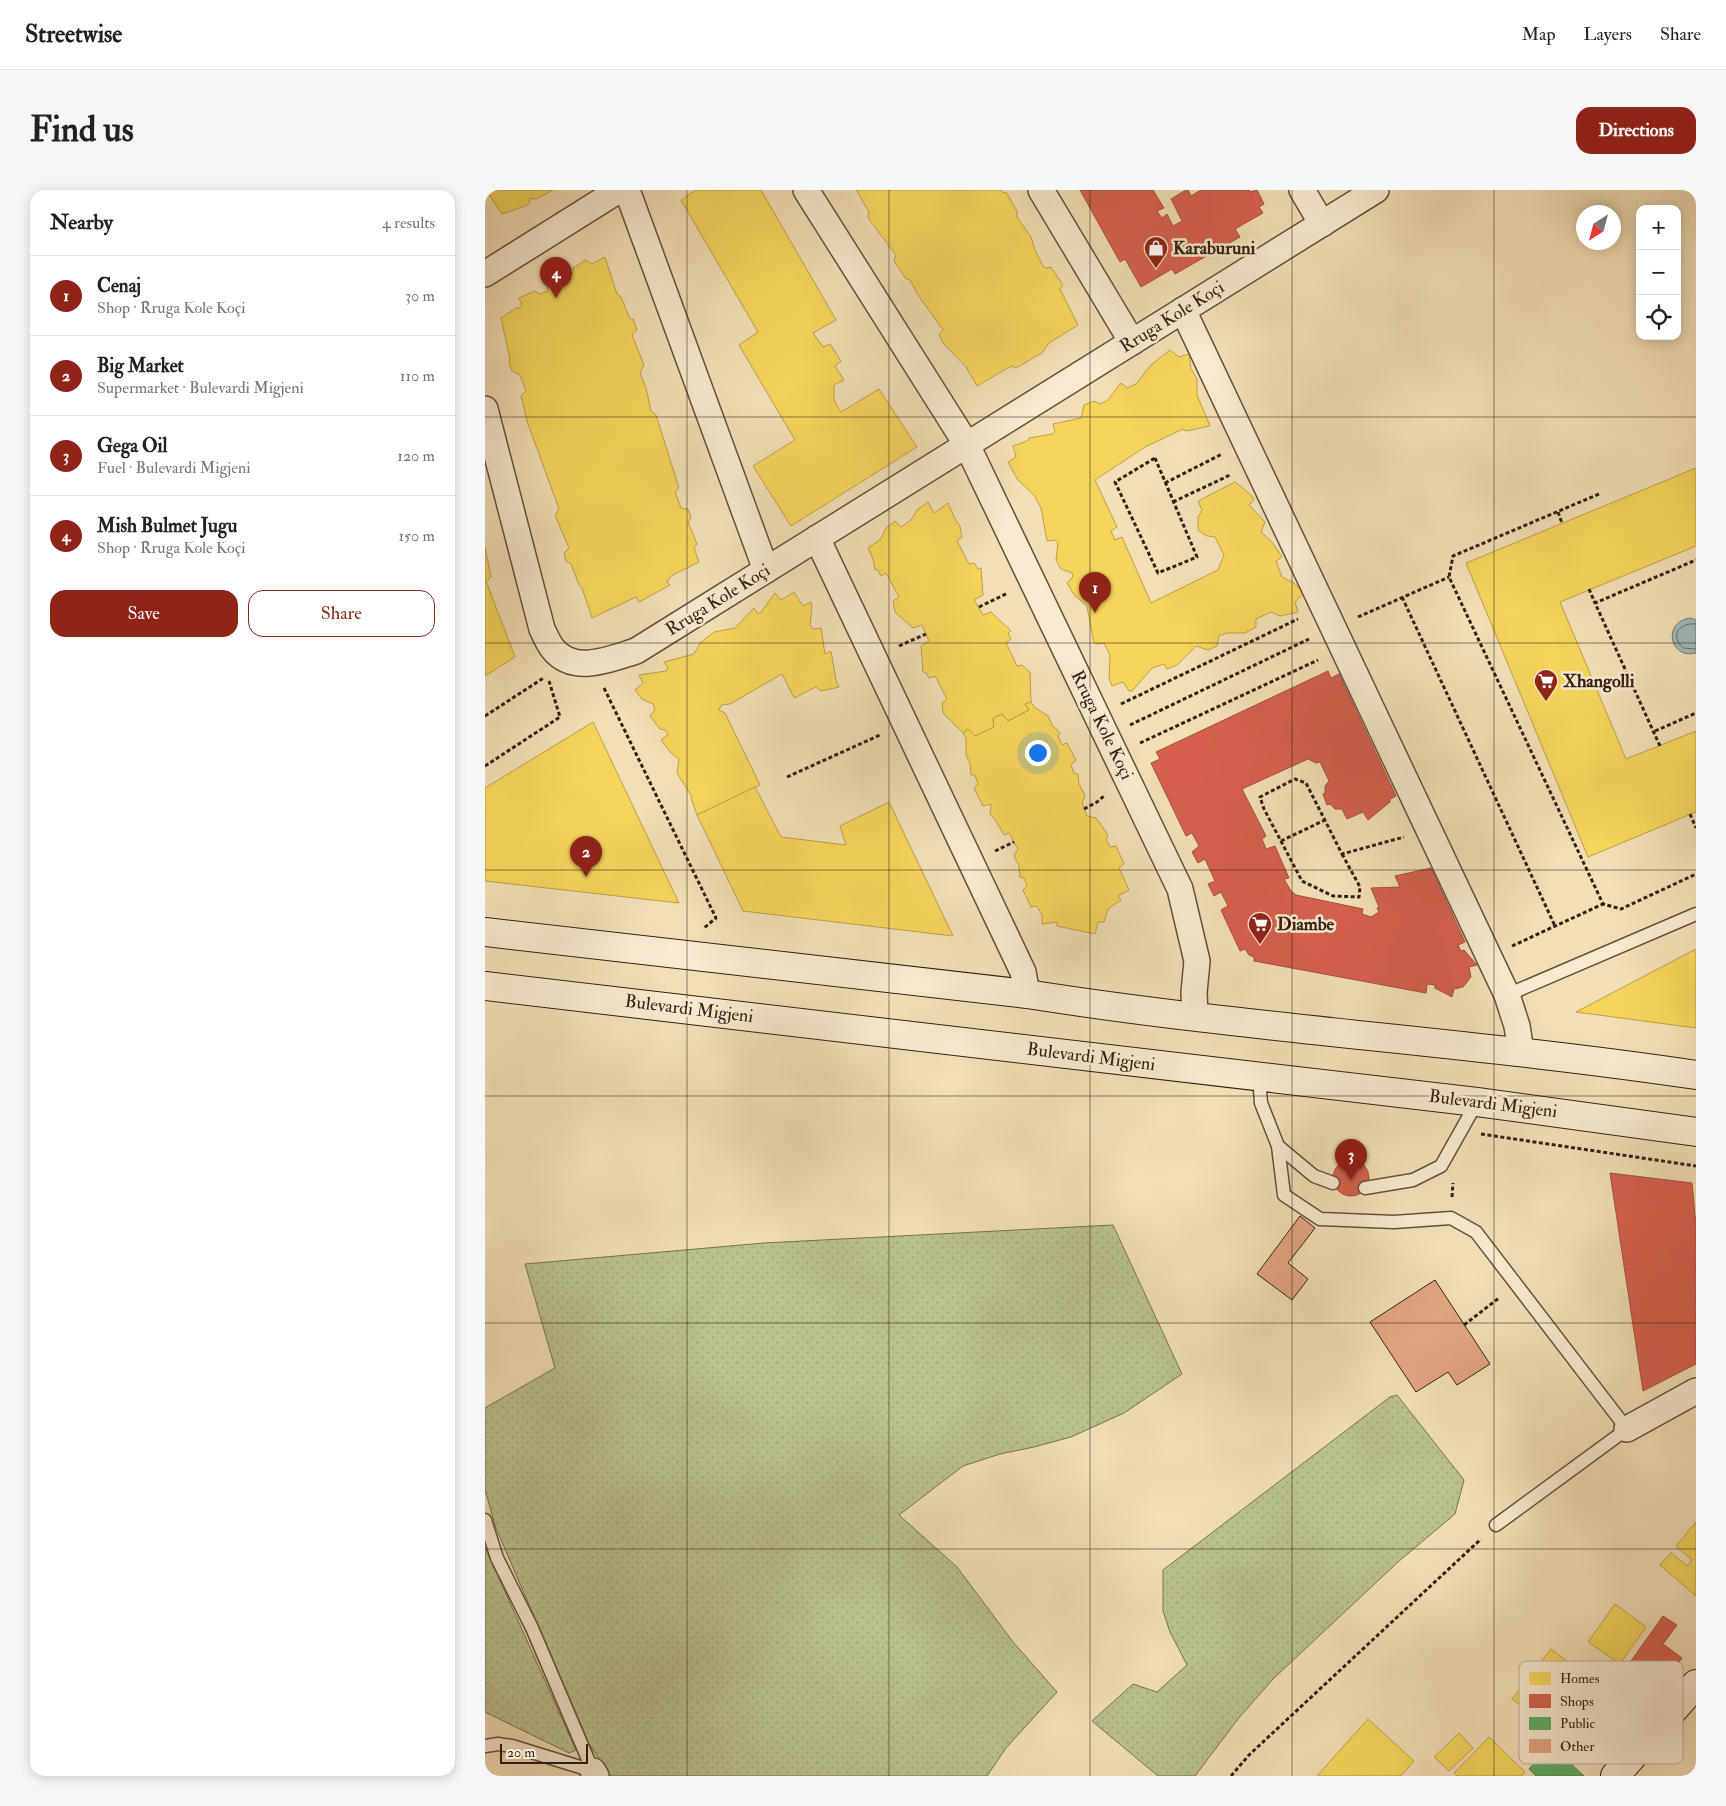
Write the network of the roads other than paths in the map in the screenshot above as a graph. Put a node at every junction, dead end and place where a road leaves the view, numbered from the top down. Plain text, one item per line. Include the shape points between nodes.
1 (619, 190) edge
2 (627, 190) edge
3 (806, 190) edge
4 (1041, 190) edge
5 (1302, 190) edge
6 (1376, 190) edge
7 (1322, 224) junction
8 (485, 274) edge
9 (1183, 310) junction
10 (1132, 342) junction
11 (485, 409) edge
12 (967, 445) junction
13 (817, 538) junction
14 (766, 570) junction
15 (1696, 914) edge
16 (485, 932) edge
17 (485, 986) edge
18 (1027, 994) junction
19 (1507, 995) junction
20 (1195, 1016) junction
21 (1521, 1052) junction
22 (1696, 1075) edge
23 (1259, 1076) junction
24 (1477, 1102) junction
25 (1696, 1132) edge
26 (1278, 1146) junction
27 (1333, 1183) dead end
28 (1365, 1188) dead end
29 (1696, 1391) edge
30 (1627, 1429) junction
31 (485, 1520) edge
32 (1496, 1525) road end
33 (1696, 1684) edge
34 (1683, 1699) edge
35 (485, 1746) edge
36 (1626, 1764) edge
37 (594, 1773) edge
38 (1615, 1776) edge

1 - 8 street
2 - 14 street
3 - 12 street, Rruga Kole Koçi
4 - 10 street
5 - 7 street
6 - 7 street, Rruga Kole Koçi
7 - 9 street, Rruga Kole Koçi
9 - 10 street, Rruga Kole Koçi
9 - 19 street
10 - 12 street, Rruga Kole Koçi
11 - 14 street, Rruga Kole Koçi via 541,629 562,658 577,664 592,663 636,652
12 - 13 street, Rruga Kole Koçi
12 - 20 street, Rruga Kole Koçi via 1180,889 1197,961
13 - 14 street, Rruga Kole Koçi
13 - 18 street via 1023,972
15 - 19 lane
16 - 18 main road
17 - 23 main road, Bulevardi Migjeni
18 - 20 main road
19 - 21 street
20 - 21 main road
21 - 22 main road
23 - 24 main road, Bulevardi Migjeni
23 - 26 lane via 1261,1103
24 - 25 main road, Bulevardi Migjeni
24 - 28 lane via 1441,1166 1413,1180
26 - 27 lane via 1314,1176
26 - 30 lane via 1284,1196 1320,1219 1394,1222 1451,1218 1476,1232
29 - 30 street
30 - 32 lane
31 - 37 lane via 497,1558 532,1628
33 - 34 main road
35 - 37 lane via 512,1746
36 - 38 main road

